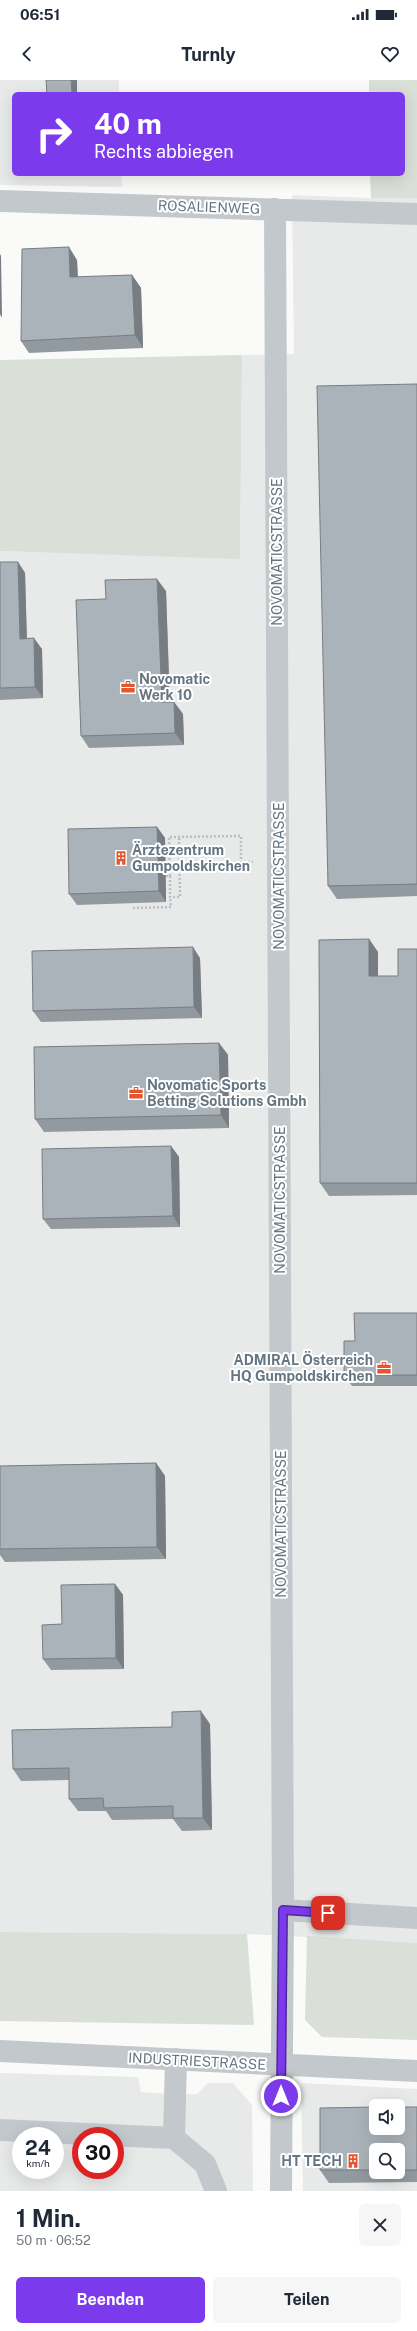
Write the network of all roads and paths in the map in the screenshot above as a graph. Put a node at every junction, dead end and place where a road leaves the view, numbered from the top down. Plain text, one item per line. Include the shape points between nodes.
1 (0, 201) edge
2 (275, 209) junction
3 (417, 214) edge
4 (179, 837) junction
5 (257, 862) dead end
6 (166, 876) dead end
7 (170, 876) junction
8 (170, 897) junction
9 (133, 908) edge
10 (283, 1910) junction
11 (417, 1918) edge
12 (0, 2052) edge
13 (176, 2059) junction
14 (281, 2064) junction
15 (417, 2071) edge
16 (0, 2130) edge
17 (174, 2138) junction
18 (216, 2191) edge
19 (281, 2191) edge

1 - 2 street, ROSALIENWEG
2 - 3 street, ROSALIENWEG
2 - 10 street, NOVOMATICSTRASSE
4 - 5 path via 241,836 241,862
4 - 7 path via 169,837
4 - 8 path via 180,896
6 - 7 path
7 - 8 path
8 - 9 path via 171,907
10 - 11 street
10 - 14 street, NOVOMATICSTRASSE
12 - 13 street, INDUSTRIESTRASSE
13 - 14 street, INDUSTRIESTRASSE
13 - 17 street
14 - 15 street, INDUSTRIESTRASSE
14 - 19 street, NOVOMATICSTRASSE
16 - 17 street
17 - 18 street via 205,2164

